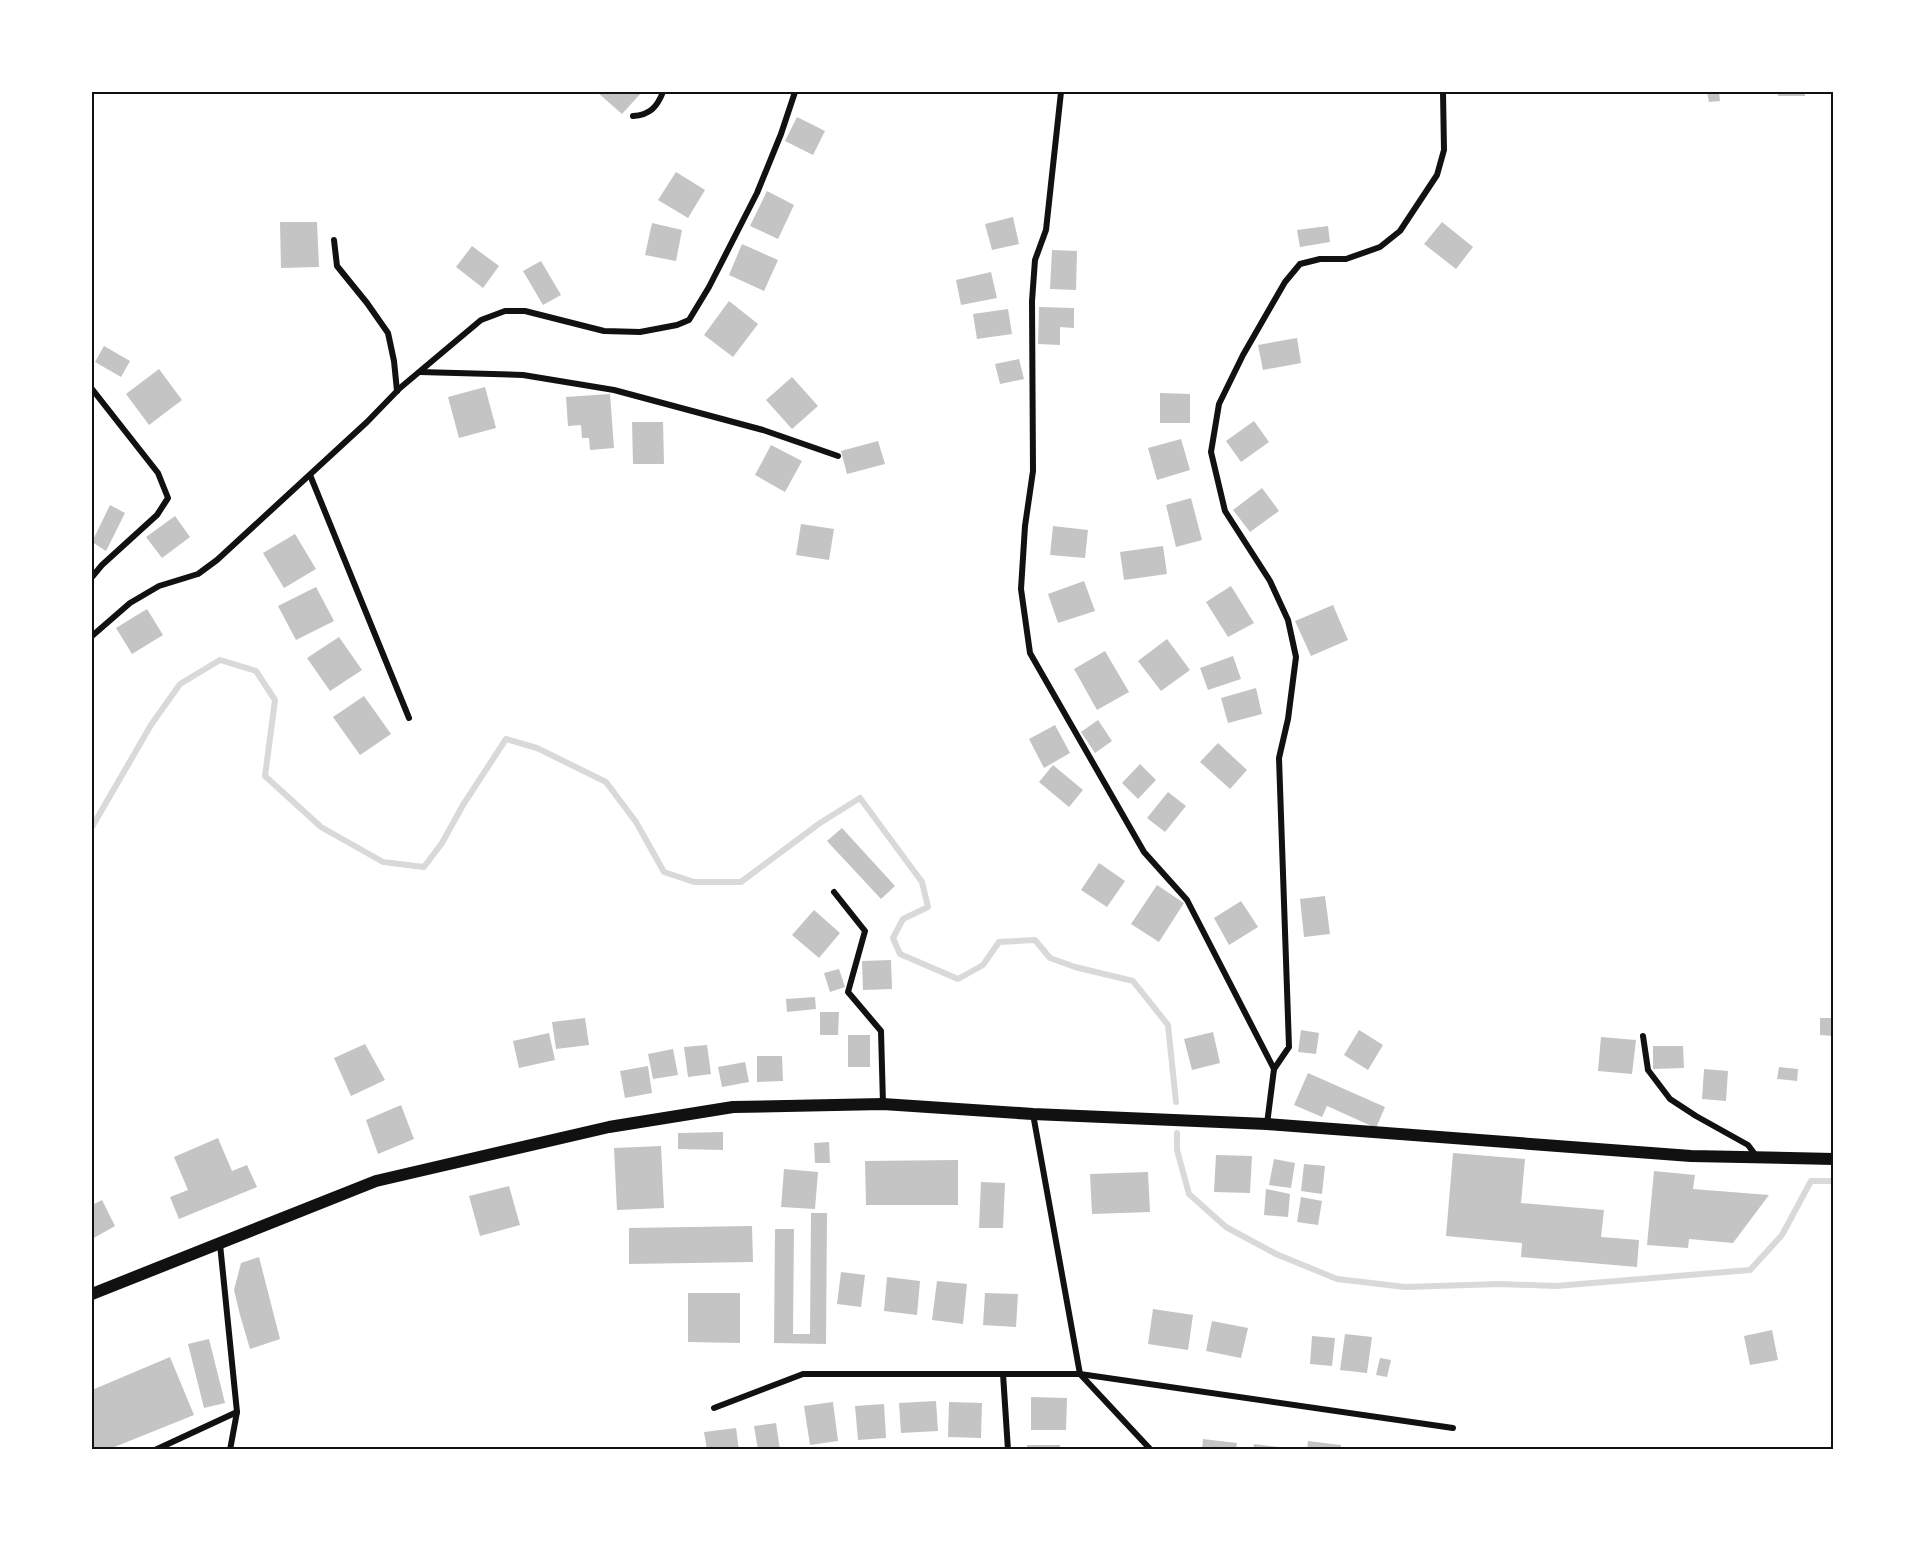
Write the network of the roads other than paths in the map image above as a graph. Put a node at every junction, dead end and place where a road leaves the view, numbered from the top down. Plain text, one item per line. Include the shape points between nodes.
1 (663, 92) edge
2 (795, 92) edge
3 (1061, 92) edge
4 (1443, 92) edge
5 (633, 116) dead end
6 (334, 240) dead end
7 (420, 372) junction
8 (92, 389) edge
9 (397, 391) junction
10 (838, 456) dead end
11 (309, 475) junction
12 (92, 577) edge
13 (92, 636) edge
14 (409, 718) dead end
15 (834, 892) dead end
16 (1642, 1036) dead end
17 (1274, 1069) junction
18 (883, 1104) junction
19 (1033, 1114) junction
20 (1267, 1125) junction
21 (1757, 1157) junction
22 (1833, 1159) edge
23 (220, 1244) junction
24 (92, 1294) edge
25 (1003, 1374) junction
26 (1080, 1374) junction
27 (714, 1407) dead end
28 (237, 1412) junction
29 (1453, 1428) dead end
30 (155, 1449) edge
31 (230, 1449) edge
32 (1008, 1449) edge
33 (1151, 1449) edge

1 - 5 street via 646,115
2 - 7 street via 757,193 689,320 640,332 604,331 525,311 505,310 481,320
3 - 17 street via 1046,230 1035,260 1032,302 1034,471 1021,589 1030,653 1144,852 1187,900
4 - 17 street via 1444,150 1437,175 1400,231 1380,247 1346,259 1300,264 1269,309 1219,404 1211,452 1225,511 1270,581 1287,620 1296,657 1279,758 1289,1047
6 - 9 street via 337,266 388,333
7 - 9 street
7 - 10 street via 523,375 614,390 764,430
8 - 12 street via 158,473 168,498 157,515
9 - 11 street
11 - 13 street via 217,560 198,574 159,586 130,603
11 - 14 street
15 - 18 street via 865,931 848,992 881,1031
16 - 21 street via 1648,1070 1670,1099 1748,1145
17 - 20 street
18 - 19 main road
18 - 23 main road via 733,1107 609,1127 376,1181
19 - 20 main road
19 - 26 street
20 - 21 main road via 1691,1156
21 - 22 main road
23 - 24 main road
23 - 28 street
25 - 26 street
25 - 27 street via 803,1374
25 - 32 street
26 - 29 street
26 - 33 street
28 - 30 street
28 - 31 street

